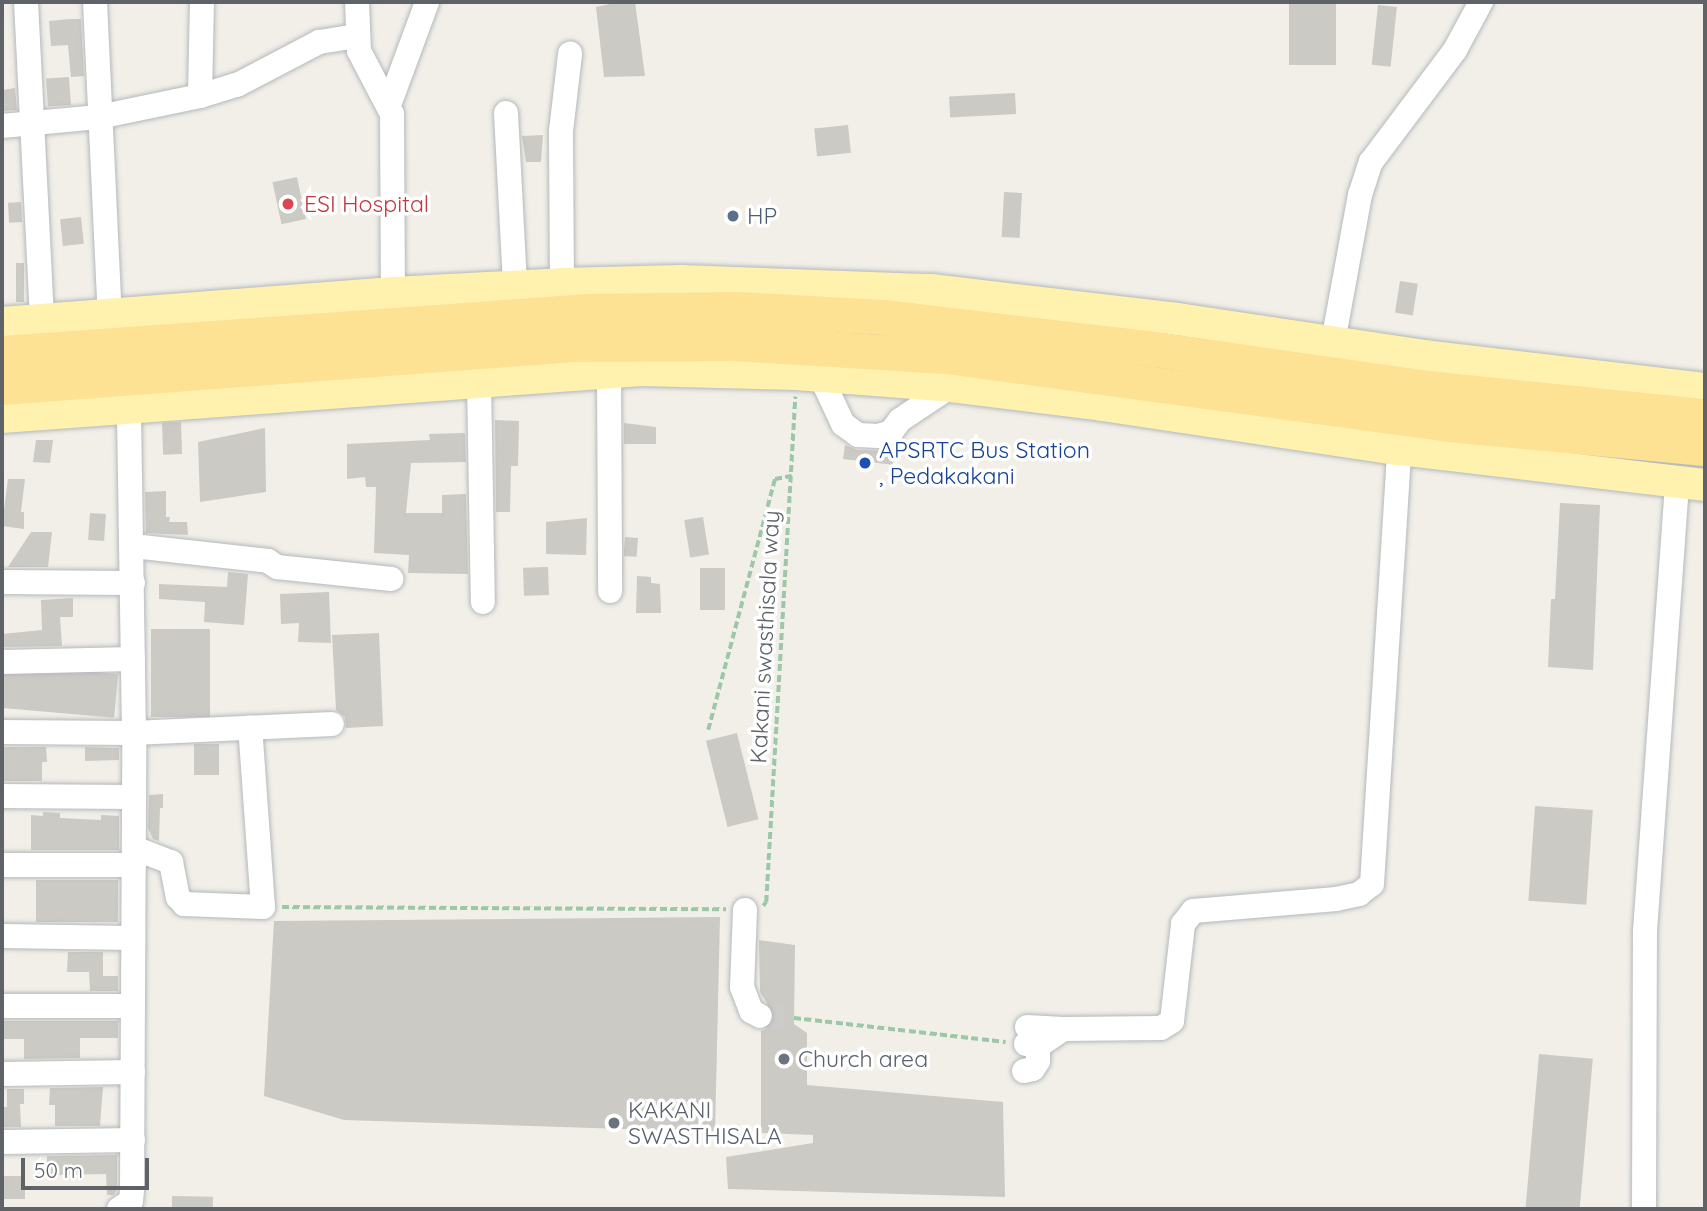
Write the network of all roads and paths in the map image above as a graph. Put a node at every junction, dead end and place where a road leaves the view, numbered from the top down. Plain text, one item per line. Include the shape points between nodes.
1 (26, 2) edge
2 (95, 2) edge
3 (202, 2) edge
4 (357, 2) edge
5 (427, 2) edge
6 (1481, 2) edge
7 (357, 36) junction
8 (570, 54) dead end
9 (200, 96) junction
10 (389, 105) junction
11 (506, 113) dead end
12 (99, 117) junction
13 (33, 123) junction
14 (2, 126) edge
15 (562, 284) junction
16 (515, 287) junction
17 (393, 293) junction
18 (110, 315) junction
19 (42, 320) junction
20 (2, 323) edge
21 (1333, 342) junction
22 (2, 353) edge
23 (609, 372) junction
24 (808, 375) junction
25 (479, 381) junction
26 (951, 386) junction
27 (1705, 389) edge
28 (129, 405) junction
29 (2, 412) edge
30 (1705, 416) edge
31 (1705, 448) edge
32 (1399, 449) junction
33 (792, 476) junction
34 (1691, 483) edge
35 (133, 546) junction
36 (390, 579) dead end
37 (2, 582) edge
38 (133, 583) junction
39 (610, 591) dead end
40 (483, 602) dead end
41 (133, 659) junction
42 (2, 662) edge
43 (332, 724) dead end
44 (708, 730) dead end
45 (251, 731) junction
46 (2, 732) edge
47 (134, 733) junction
48 (2, 796) edge
49 (134, 797) junction
50 (134, 856) junction
51 (2, 865) edge
52 (756, 906) junction
53 (263, 907) junction
54 (2, 936) edge
55 (134, 938) junction
56 (2, 1006) edge
57 (133, 1006) junction
58 (761, 1016) dead end
59 (794, 1018) tunnel mouth
60 (1030, 1039) junction
61 (1024, 1071) dead end
62 (133, 1073) junction
63 (2, 1074) edge
64 (133, 1140) junction
65 (2, 1142) edge
66 (119, 1209) edge
67 (1644, 1209) edge

1 - 13 street
2 - 12 street
3 - 9 street
4 - 7 street
5 - 10 street
6 - 21 street via 1455,50 1371,162 1360,195
7 - 9 street via 319,42 237,85
7 - 10 street via 369,74
8 - 15 street via 561,131
9 - 12 street
10 - 17 street via 393,122
11 - 16 street
12 - 13 street
12 - 18 street
13 - 14 street
13 - 19 street
15 - 16 main road
15 - 21 main road via 681,281 931,290
16 - 17 main road
17 - 18 main road
18 - 19 main road
19 - 20 main road
21 - 27 main road
22 - 30 highway via 574,312 736,309 883,317 1428,388
23 - 24 main road
23 - 25 main road
23 - 39 street
24 - 26 main road
24 - 26 street via 843,424 858,435 891,432 900,420
24 - 33 path, Kakani swasthisala way
25 - 28 main road
25 - 40 street
26 - 32 main road
28 - 29 main road
28 - 35 street
29 - 31 highway via 574,344 734,343 946,356 1449,424
32 - 34 main road
32 - 60 street via 1371,884 1359,894 1336,899 1193,911 1183,924 1172,1021 1161,1028 1063,1029
33 - 44 path via 775,479
33 - 52 path, Kakani swasthisala way
34 - 67 street via 1645,931
35 - 36 street
35 - 38 street
37 - 38 street
38 - 41 street
41 - 42 street
41 - 47 street
43 - 45 street
45 - 47 street
45 - 53 street
46 - 47 street
47 - 49 street
48 - 49 street
49 - 50 street
50 - 51 street
50 - 53 street via 171,862 178,897 184,904
50 - 55 street
52 - 53 path
52 - 58 street via 742,987 751,1011
54 - 55 street
55 - 57 street
56 - 57 street
57 - 62 street
59 - 60 path
60 - 61 street via 1038,1061 1033,1069
62 - 63 street
62 - 64 street
64 - 65 street
64 - 66 street via 131,1201

